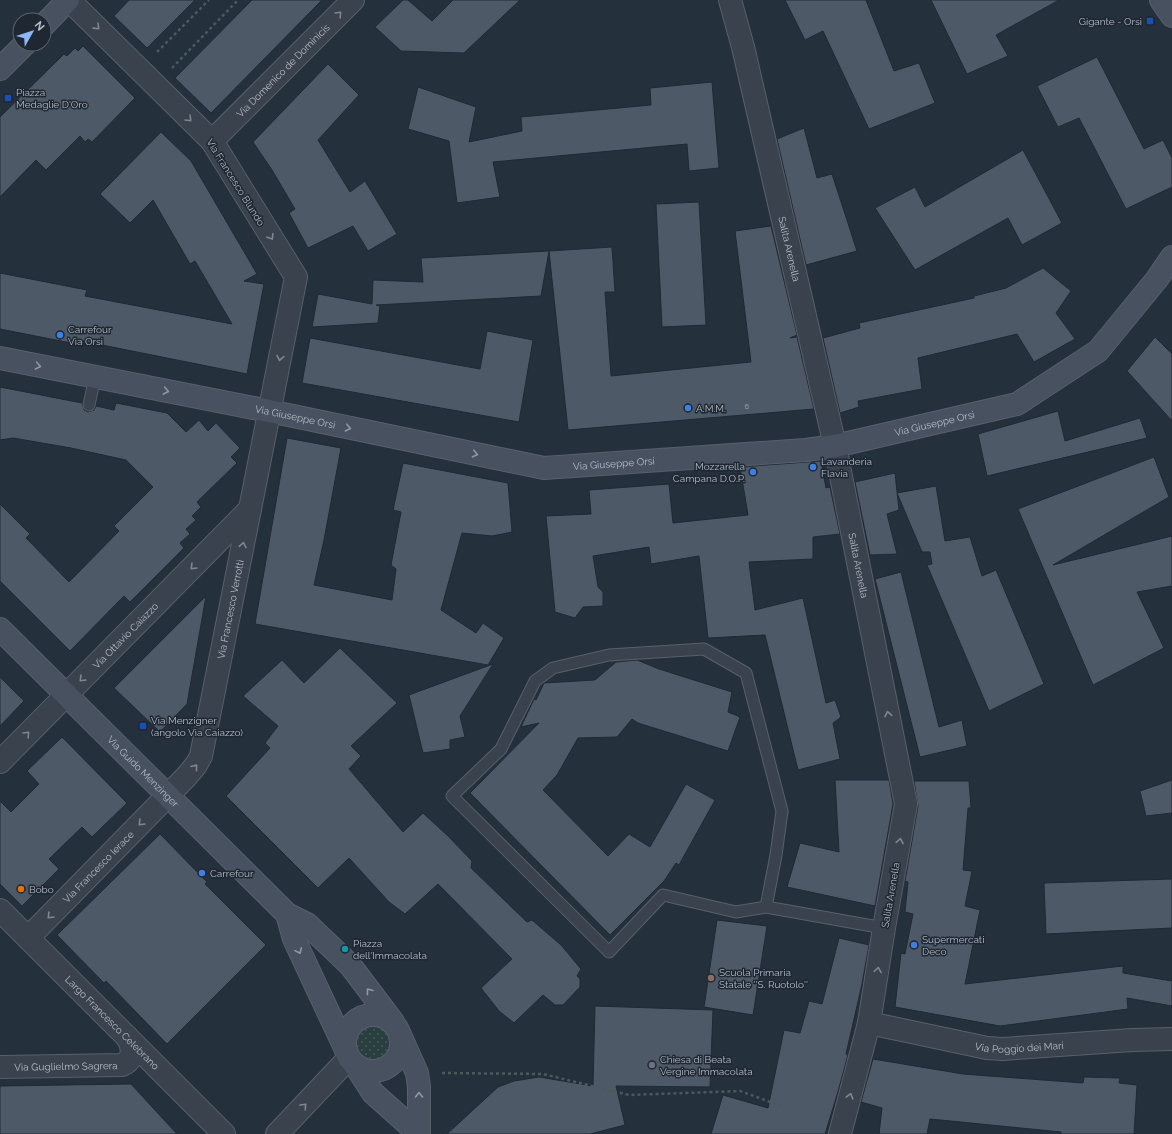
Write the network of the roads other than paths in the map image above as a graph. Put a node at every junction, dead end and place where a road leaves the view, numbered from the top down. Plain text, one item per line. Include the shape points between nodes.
1 (69, 0) edge
2 (353, 0) edge
3 (730, 0) edge
4 (1161, 0) edge
5 (1172, 16) edge
6 (52, 17) edge
7 (17, 52) edge
8 (0, 69) edge
9 (212, 141) junction
10 (1172, 257) edge
11 (0, 358) edge
12 (95, 377) junction
13 (89, 405) dead end
14 (270, 411) junction
15 (835, 446) junction
16 (250, 510) junction
17 (0, 629) edge
18 (66, 695) junction
19 (0, 762) edge
20 (168, 796) junction
21 (766, 907) junction
22 (0, 910) edge
23 (287, 914) junction
24 (884, 928) junction
25 (28, 938) junction
26 (869, 1022) junction
27 (397, 1029) junction
28 (127, 1037) junction
29 (1172, 1039) edge
30 (350, 1058) junction
31 (0, 1067) edge
32 (224, 1134) edge
33 (278, 1134) edge
34 (419, 1134) edge
35 (840, 1134) edge

1 - 6 main road
1 -> 9 street, Via Francesco Blundo
9 -> 2 street, Via Domenico de Dominicis
3 - 15 street, Salita Arenella
4 - 5 main road
7 - 8 main road
9 -> 14 street, Via Francesco Blundo via 296,277
10 - 15 main road, Via Giuseppe Orsi via 1098,352 1017,404
11 -> 12 main road, Via Giuseppe Orsi
12 - 13 lane
12 -> 14 main road, Via Giuseppe Orsi
14 -> 15 main road, Via Giuseppe Orsi via 544,468
14 - 16 street, Via Francesco Verrotti
24 -> 15 street, Salita Arenella via 906,804
16 -> 18 street, Via Ottavio Caiazzo
20 -> 16 street, Via Francesco Verrotti via 193,770 202,756
17 - 18 main road, Via Guido Menzinger
19 -> 18 street, Via Ottavio Caiazzo
18 - 20 main road, Via Guido Menzinger
20 - 23 main road, Via Guido Menzinger
20 -> 25 street, Via Francesco Ierace
21 - 21 lane via 736,912 663,895 609,952 452,796 500,749 535,681 553,668 609,655 704,650 746,674 782,811
21 - 24 lane
22 - 25 street, Largo Francesco Celebrano
27 -> 23 main road via 350,965 307,924
23 -> 30 main road via 294,939
26 -> 24 street, Salita Arenella
25 - 28 street, Largo Francesco Celebrano
26 - 29 street, Via Poggio dei Mari via 987,1048 1004,1049
35 -> 26 street, Salita Arenella
27 - 30 main road via 401,1049 397,1058 382,1070 363,1069
27 - 30 main road via 384,1016 375,1014 358,1018 346,1032 344,1041
34 -> 27 main road via 417,1073
28 - 31 street, Via Guglielmo Sagrera via 132,1052 129,1061 122,1065
28 - 32 street, Largo Francesco Celebrano
33 -> 30 street
30 - 34 main road via 373,1093

